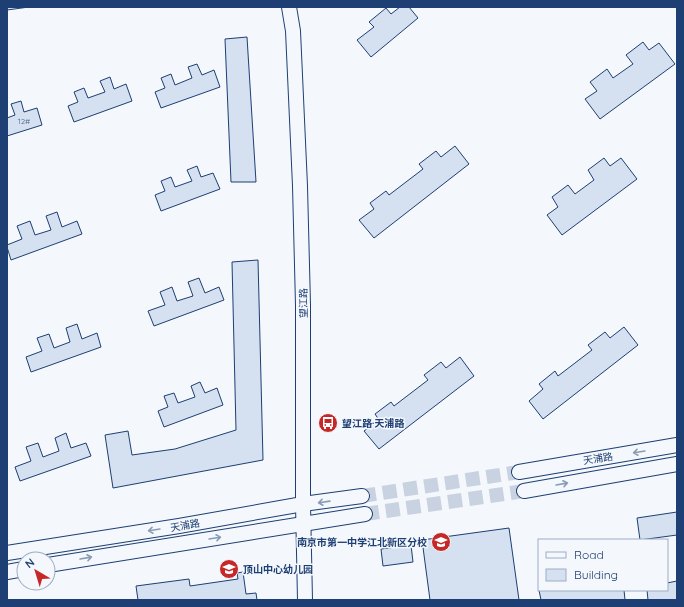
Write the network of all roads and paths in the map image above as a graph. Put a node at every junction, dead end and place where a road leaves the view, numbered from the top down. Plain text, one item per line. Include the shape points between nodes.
1 (289, 7) edge
2 (677, 445) edge
3 (677, 464) edge
4 (519, 472) tunnel mouth
5 (524, 491) tunnel mouth
6 (362, 496) tunnel mouth
7 (303, 504) junction
8 (365, 514) tunnel mouth
9 (304, 524) junction
10 (7, 553) edge
11 (56, 564) edge
12 (305, 600) edge

1 - 7 street, 望江路 via 293,31 300,186
2 -> 4 street, 天浦路
5 -> 3 street, 天浦路
6 -> 7 street, 天浦路
7 - 9 street, 望江路
7 -> 10 street, 天浦路
8 - 9 street, 天浦路
11 -> 9 street, 天浦路
9 - 12 street, 望江路

